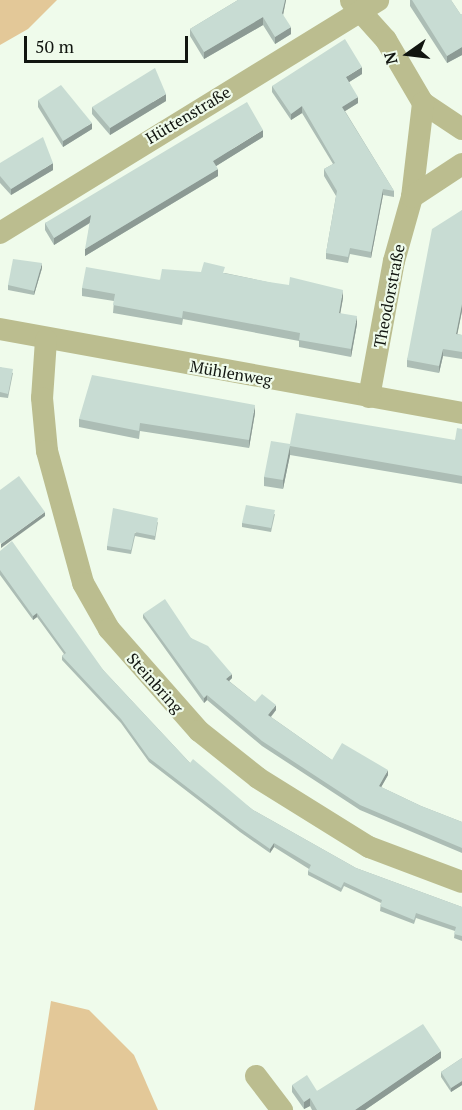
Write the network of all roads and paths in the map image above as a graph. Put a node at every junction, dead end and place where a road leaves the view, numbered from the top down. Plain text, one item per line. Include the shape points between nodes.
1 (363, 4) edge
2 (423, 103) junction
3 (462, 129) edge
4 (462, 164) edge
5 (412, 197) junction
6 (0, 233) edge
7 (0, 329) edge
8 (46, 340) junction
9 (369, 397) junction
10 (462, 413) edge
11 (462, 882) edge
12 (256, 1076) dead end
13 (282, 1110) edge

1 - 2 street
1 - 6 street, Hüttenstraße
2 - 3 street
2 - 5 street, Theodorstraße
4 - 5 street
5 - 9 street, Theodorstraße via 394,261
7 - 8 street, Mühlenweg
8 - 9 street, Mühlenweg
8 - 11 street, Steinbring via 42,398 47,451 83,583 109,629 183,714 258,778 369,847
9 - 10 street, Mühlenweg
12 - 13 street

